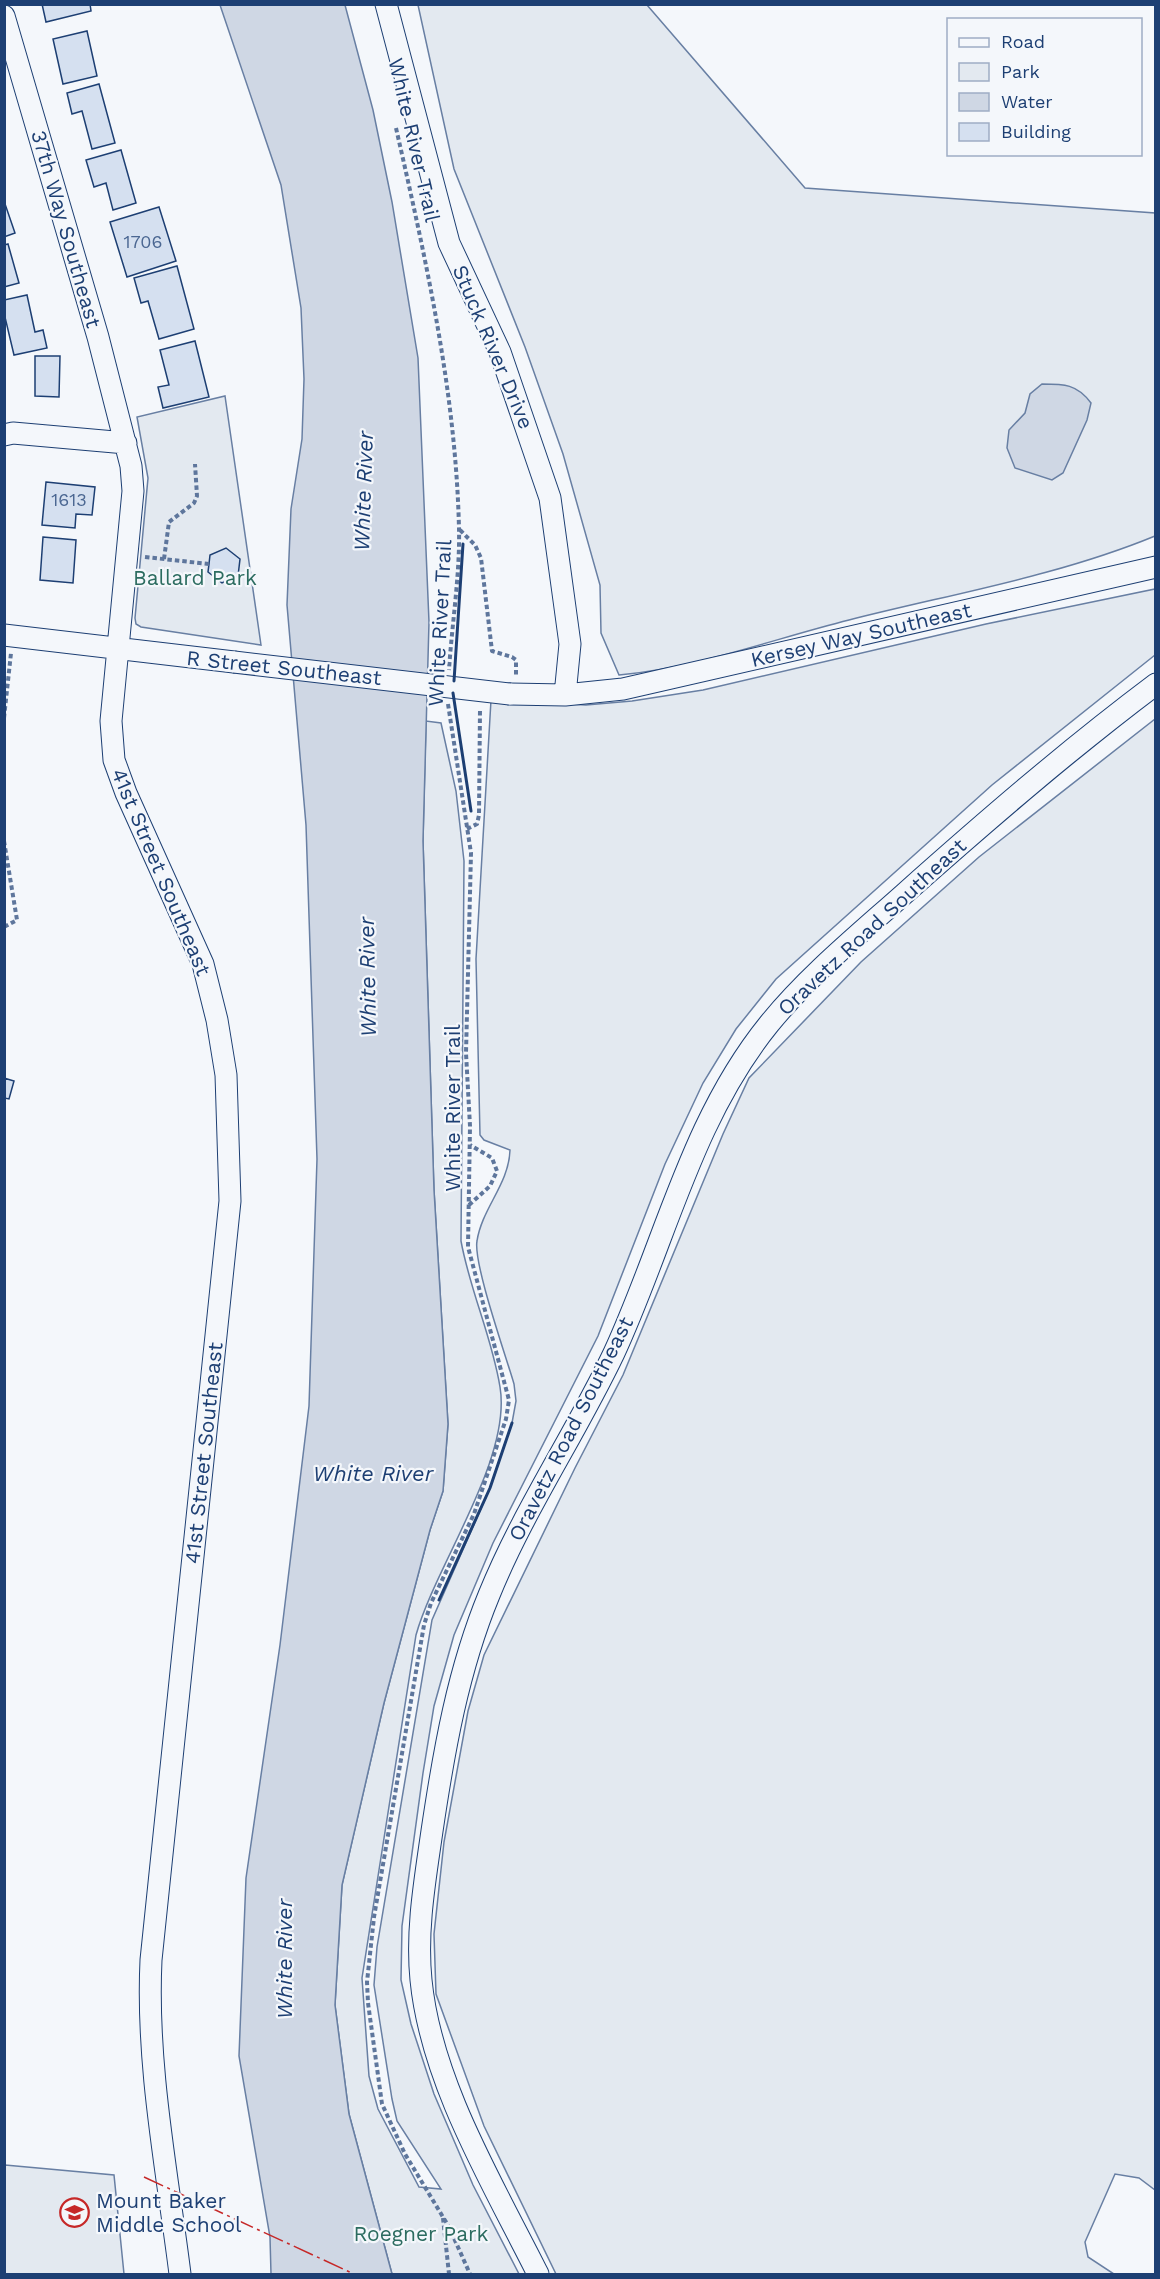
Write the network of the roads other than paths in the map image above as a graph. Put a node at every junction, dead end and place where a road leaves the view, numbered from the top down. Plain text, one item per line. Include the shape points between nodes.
1 (386, 4) edge
2 (4, 16) edge
3 (4, 435) edge
4 (126, 443) junction
5 (1155, 554) edge
6 (126, 555) joint
7 (1155, 567) edge
8 (1103, 579) junction
9 (8, 636) edge
10 (117, 650) junction
11 (1155, 684) edge
12 (565, 695) junction
13 (180, 2274) edge
14 (538, 2274) edge

1 - 12 street, Stuck River Drive via 449,243 500,352 550,498 570,644
2 - 4 street, 37th Way Southeast
3 - 4 street
4 - 6 street, 37th Way Southeast via 133,491
5 - 8 street
6 - 10 street, 41st Street Southeast
7 - 8 street, Kersey Way Southeast
8 - 12 street, Kersey Way Southeast via 623,689
9 - 10 street, R Street Southeast
10 - 12 street, R Street Southeast, bridge via 482,691
10 - 13 street, 41st Street Southeast via 111,721 114,760 203,964 226,1075 230,1132 230,1201 148,2010
11 - 14 street, Oravetz Road Southeast via 1083,738 987,821 862,932 769,1024 731,1079 701,1136 614,1352 490,1594 459,1683 448,1732 423,1897 421,1977 431,2035 444,2074

